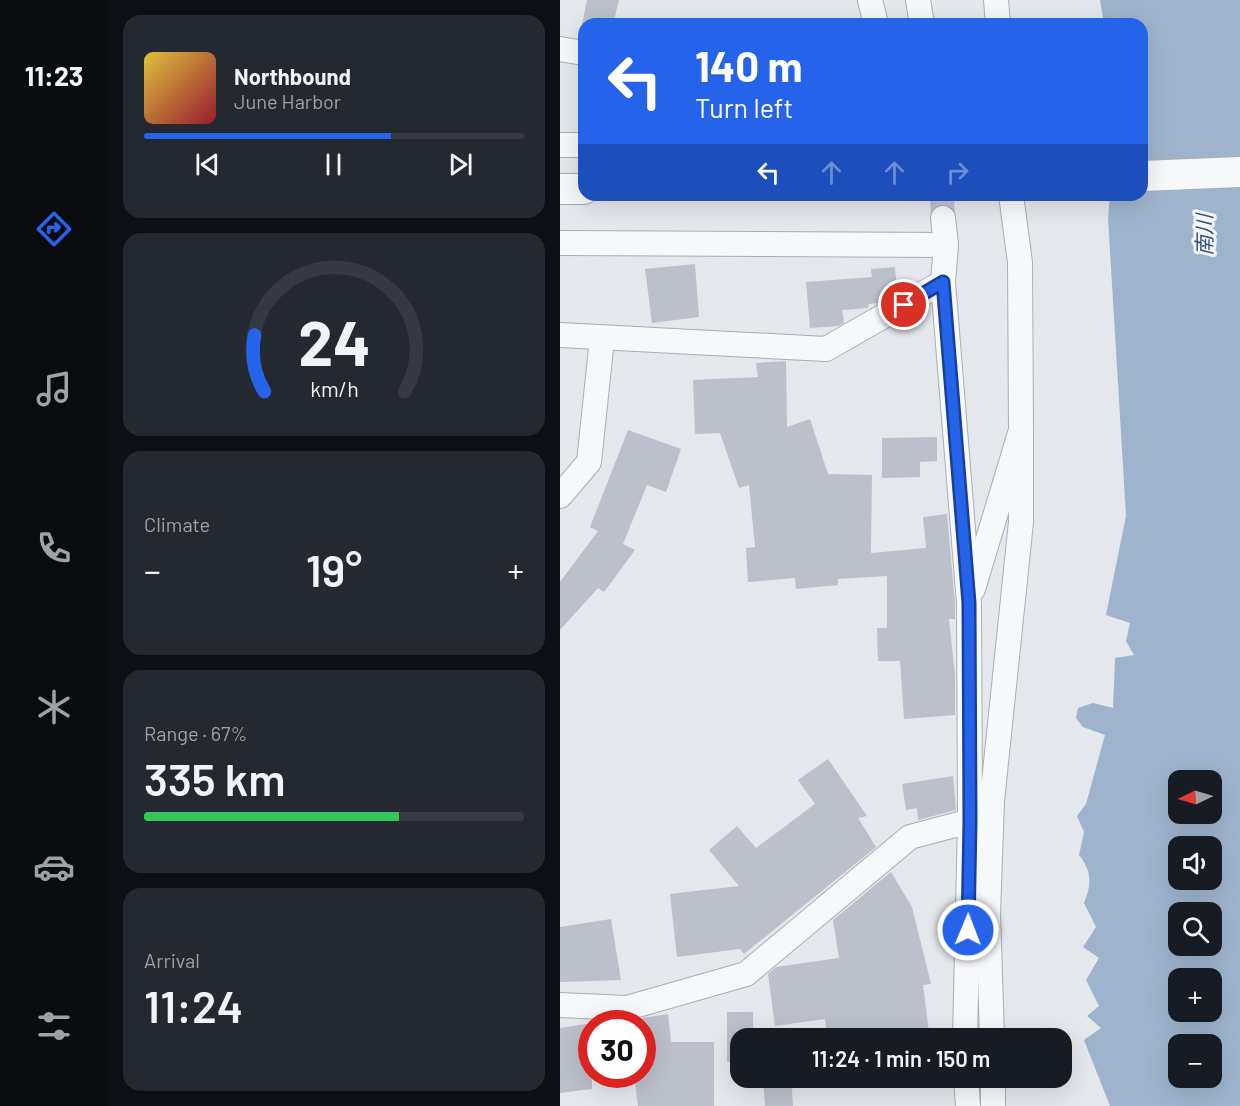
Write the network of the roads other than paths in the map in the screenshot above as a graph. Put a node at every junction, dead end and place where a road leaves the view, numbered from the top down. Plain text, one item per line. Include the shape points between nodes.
1 (870, 0) edge
2 (918, 0) edge
3 (996, 0) edge
4 (874, 18) edge
5 (921, 18) edge
6 (998, 18) edge
7 (560, 49) edge
8 (578, 52) edge
9 (578, 145) edge
10 (560, 146) edge
11 (1241, 172) edge
12 (1148, 176) edge
13 (560, 189) edge
14 (578, 189) edge
15 (1012, 201) edge
16 (943, 218) tunnel mouth
17 (560, 243) edge
18 (946, 245) junction
19 (943, 282) junction
20 (560, 335) edge
21 (602, 339) junction
22 (1020, 430) junction
23 (560, 496) edge
24 (969, 603) junction
25 (970, 821) junction
26 (560, 1005) edge
27 (965, 1028) edge
28 (992, 1028) edge
29 (967, 1088) edge
30 (993, 1088) edge
31 (968, 1106) edge
32 (993, 1106) edge

1 - 4 street
2 - 5 street
3 - 6 street
7 - 8 street
9 - 10 street
11 - 12 street
13 - 14 street
15 - 22 street via 1020,262
16 - 18 street
17 - 18 street
18 - 19 street
19 - 21 street via 826,349
19 - 24 street
20 - 21 street
21 - 23 street via 589,462
22 - 24 street
22 - 28 street via 1021,522 992,801 988,914
24 - 25 street
25 - 26 street via 910,837 746,974 626,1008
25 - 27 street
29 - 31 street
30 - 32 street

